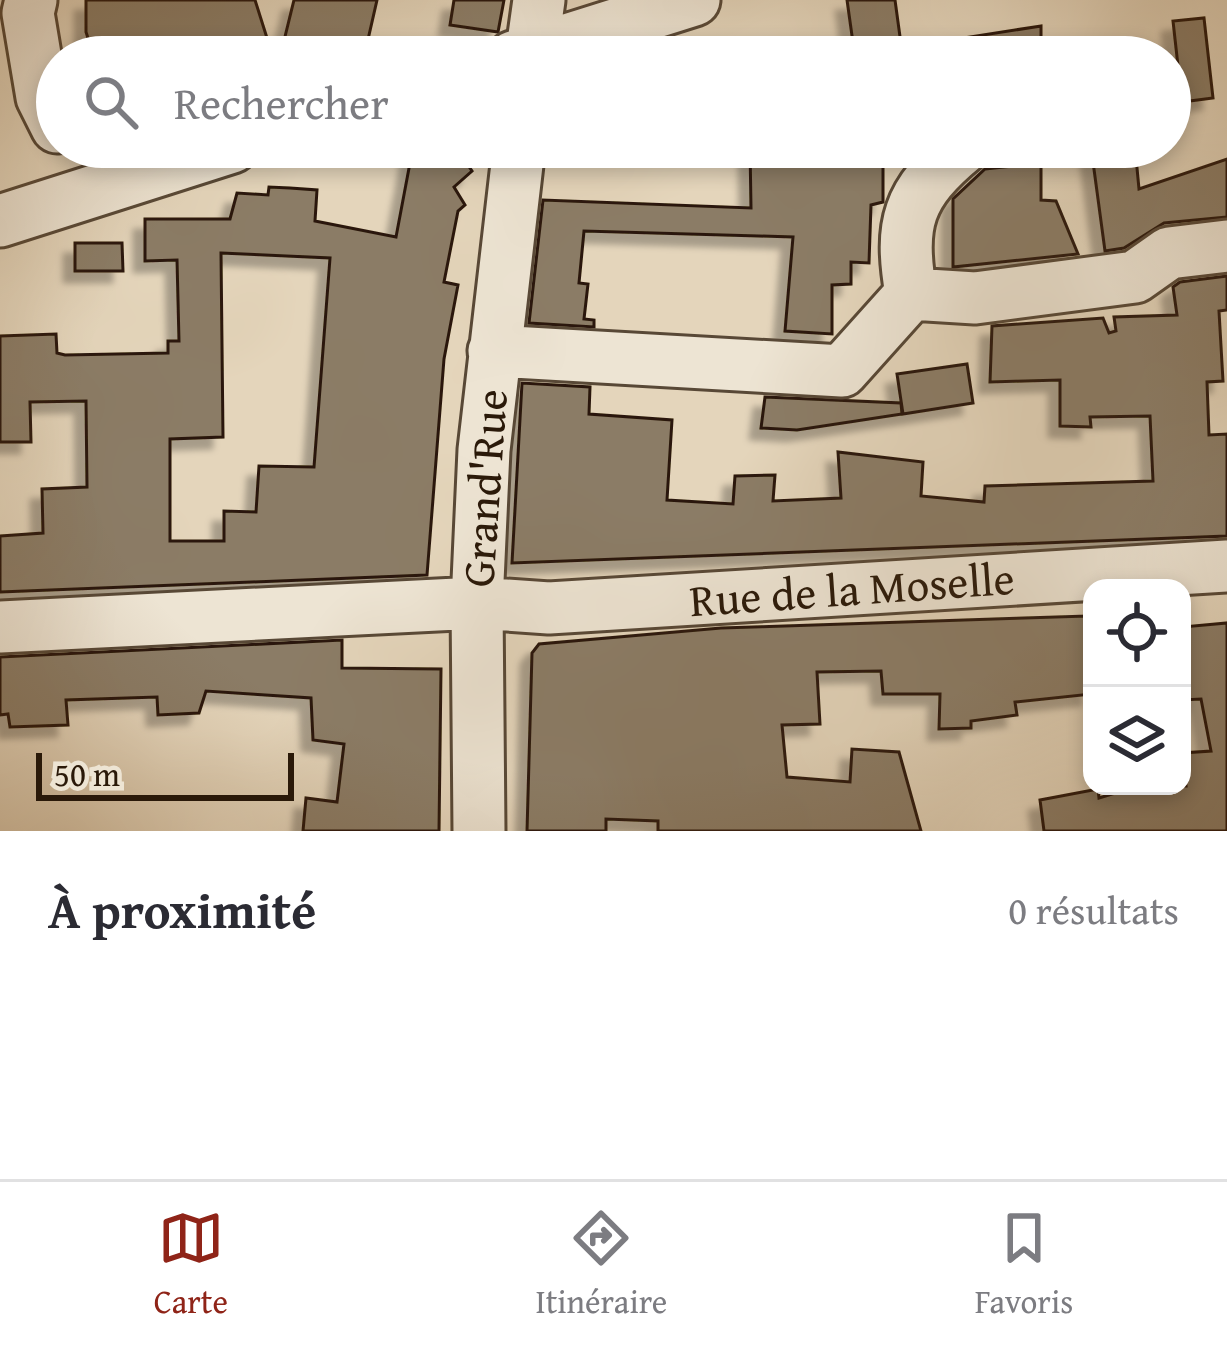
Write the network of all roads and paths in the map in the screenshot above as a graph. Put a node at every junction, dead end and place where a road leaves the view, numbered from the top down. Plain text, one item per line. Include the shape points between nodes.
1 (539, 0) edge
2 (694, 0) edge
3 (20, 9) edge
4 (530, 36) edge
5 (583, 36) edge
6 (36, 70) edge
7 (86, 168) edge
8 (166, 168) edge
9 (516, 168) edge
10 (938, 168) edge
11 (101, 189) junction
12 (0, 221) edge
13 (1227, 246) edge
14 (911, 295) junction
15 (494, 351) junction
16 (1227, 566) edge
17 (477, 603) junction
18 (0, 627) edge
19 (479, 831) edge

1 - 4 street
2 - 5 street
3 - 6 street
7 - 11 street
8 - 11 street
9 - 15 street, Grand'Rue
10 - 14 street via 923,180 902,240
11 - 12 street
13 - 14 street via 1169,254 1136,277 975,298
14 - 15 street via 842,371
15 - 17 street, Grand'Rue
16 - 17 street, Rue de la Moselle via 549,608
17 - 18 street, Rue de la Moselle
17 - 19 street, Grand'Rue

